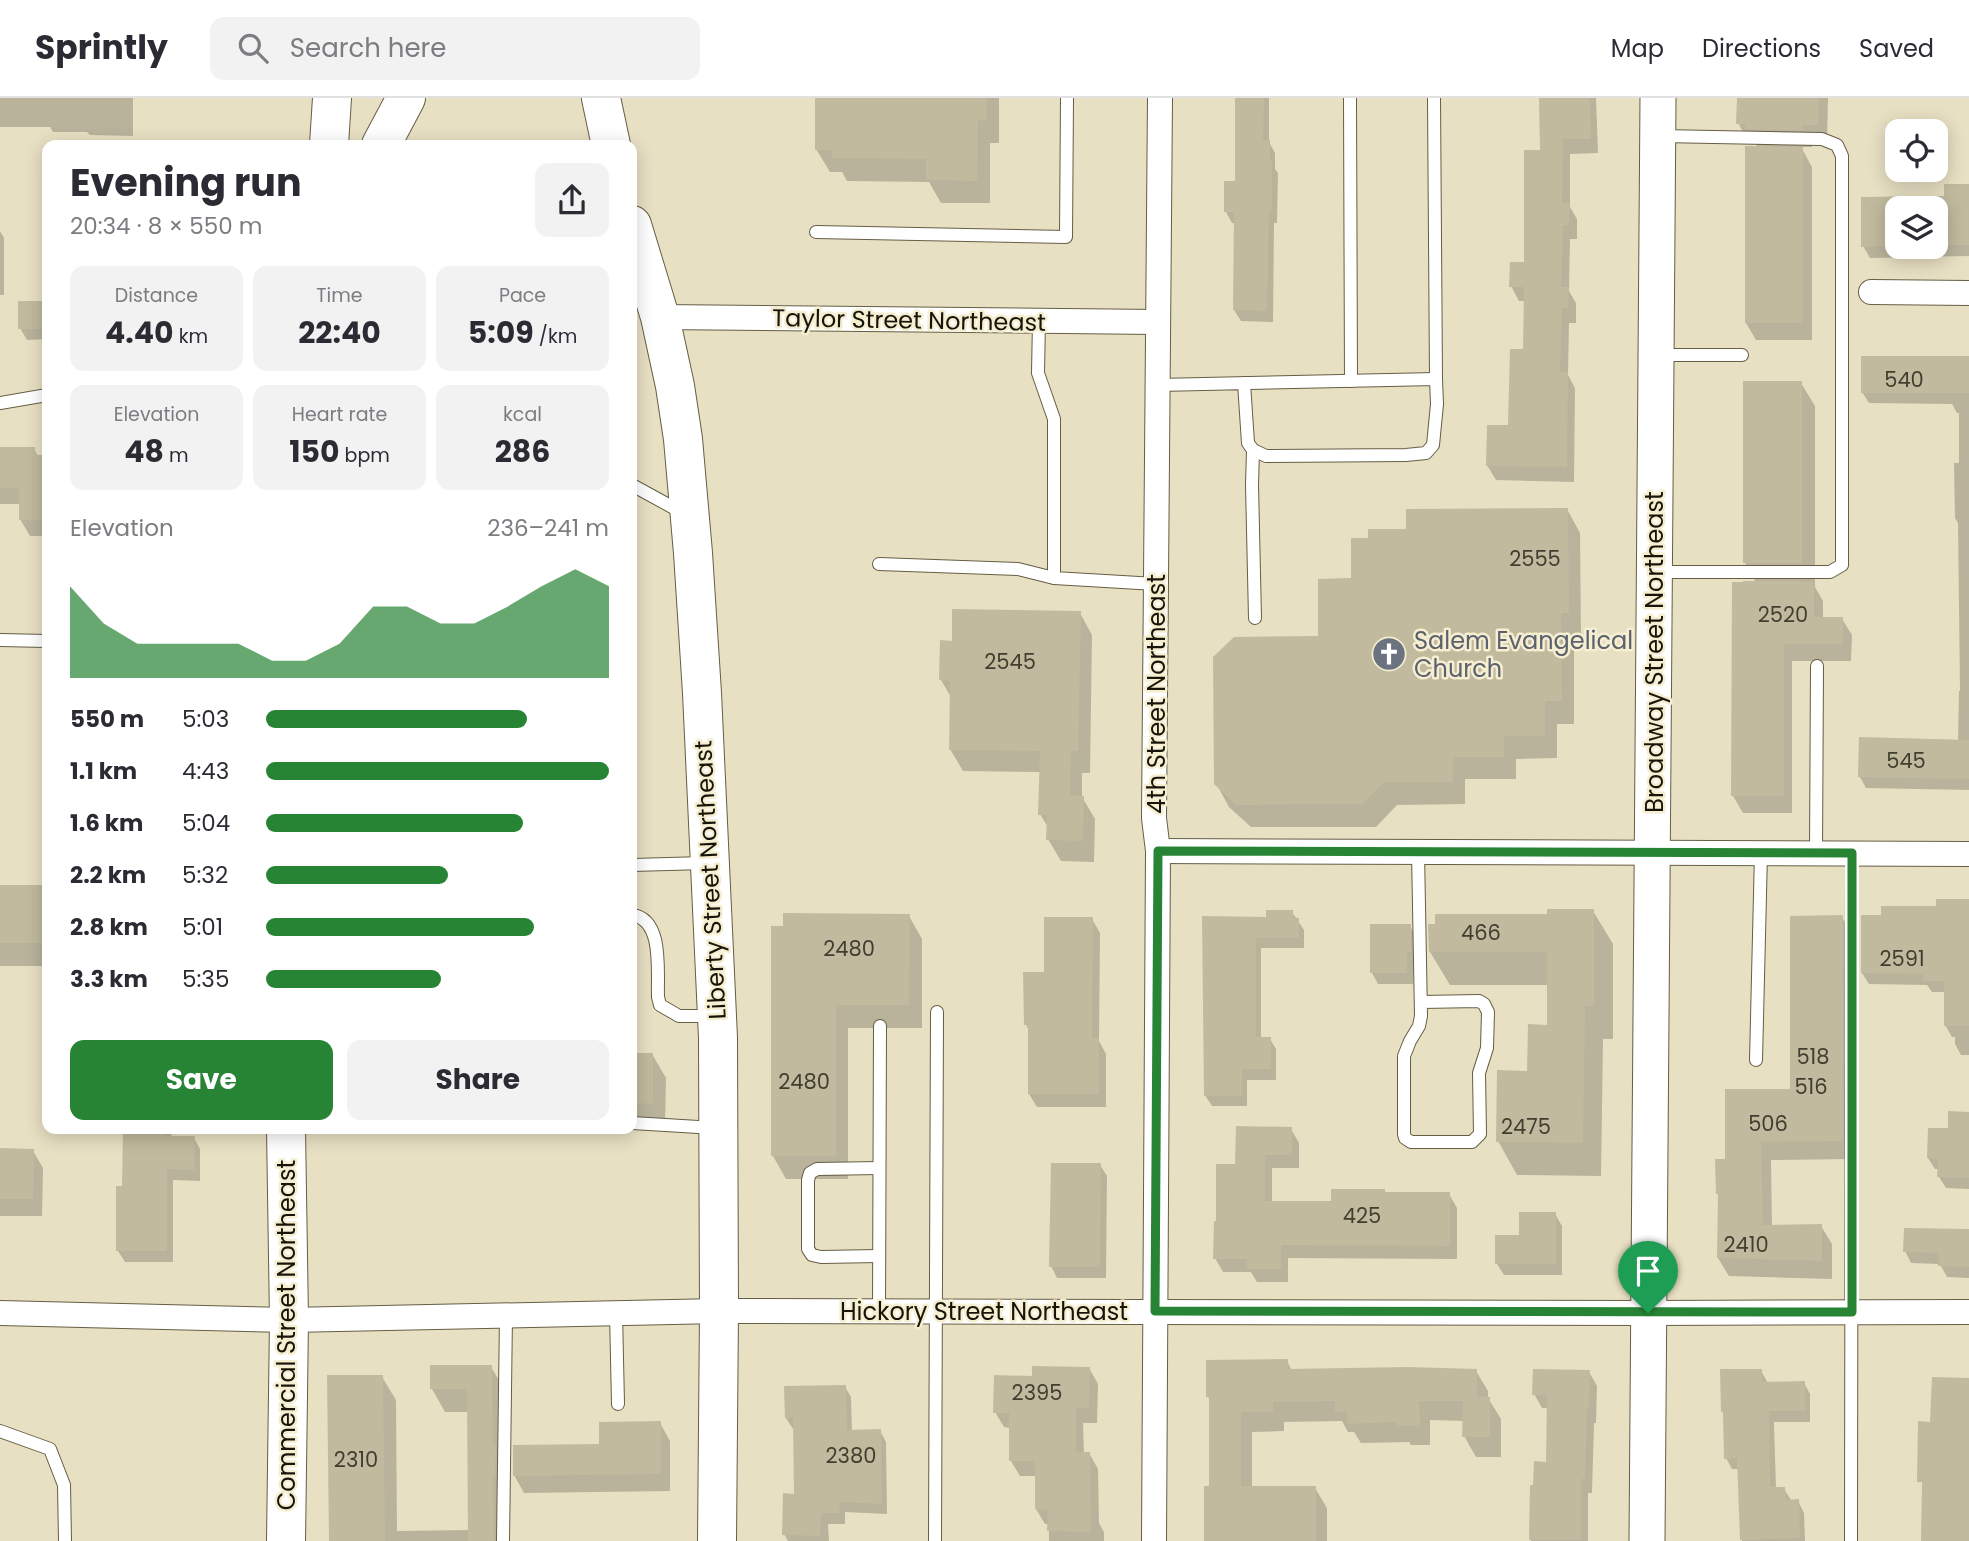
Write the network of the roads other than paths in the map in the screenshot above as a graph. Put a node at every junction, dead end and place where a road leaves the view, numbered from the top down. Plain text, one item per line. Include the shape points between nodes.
1 (332, 98) edge
2 (406, 98) edge
3 (601, 98) edge
4 (1067, 98) edge
5 (1160, 98) edge
6 (1350, 98) edge
7 (1434, 98) edge
8 (1658, 98) edge
9 (1658, 136) junction
10 (330, 140) edge
11 (384, 140) edge
12 (610, 140) edge
13 (816, 232) dead end
14 (637, 241) edge
15 (1871, 292) dead end
16 (1969, 293) edge
17 (660, 317) junction
18 (1039, 321) junction
19 (1158, 322) junction
20 (1656, 355) junction
21 (1742, 355) dead end
22 (1436, 379) junction
23 (1351, 381) junction
24 (1244, 383) junction
25 (1158, 385) junction
26 (42, 396) edge
27 (0, 403) edge
28 (1253, 450) junction
29 (637, 488) edge
30 (690, 516) junction
31 (879, 564) dead end
32 (1655, 572) junction
33 (1054, 578) junction
34 (1156, 584) junction
35 (1255, 618) dead end
36 (0, 640) edge
37 (42, 641) edge
38 (1817, 666) dead end
39 (1158, 851) junction
40 (1418, 851) junction
41 (1653, 852) junction
42 (1761, 853) junction
43 (1816, 853) junction
44 (1852, 853) junction
45 (1969, 854) edge
46 (709, 863) junction
47 (637, 865) edge
48 (637, 916) edge
49 (1421, 1002) junction
50 (937, 1012) dead end
51 (717, 1017) junction
52 (880, 1026) dead end
53 (1756, 1060) dead end
54 (637, 1124) edge
55 (719, 1128) junction
56 (286, 1134) edge
57 (879, 1168) junction
58 (879, 1256) junction
59 (719, 1311) junction
60 (879, 1311) junction
61 (937, 1311) junction
62 (1155, 1311) junction
63 (1852, 1312) junction
64 (1969, 1312) edge
65 (0, 1313) edge
66 (616, 1313) junction
67 (1648, 1313) junction
68 (506, 1315) junction
69 (289, 1320) junction
70 (618, 1404) dead end
71 (0, 1430) edge
72 (65, 1541) edge
73 (286, 1541) edge
74 (503, 1541) edge
75 (717, 1541) edge
76 (935, 1541) edge
77 (1154, 1541) edge
78 (1647, 1541) edge
79 (1851, 1541) edge

1 - 10 main road
2 - 11 main road
3 - 12 main road
4 - 13 lane via 1066,237
5 - 19 street, 4th Street Northeast
6 - 23 lane
7 - 22 lane
8 - 9 main road, Broadway Street Northeast
9 - 20 main road, Broadway Street Northeast
9 - 32 lane via 1822,139 1837,145 1842,156 1842,565 1830,572
14 - 17 main road, Liberty Street Northeast
15 - 16 street
17 - 18 street, Taylor Street Northeast
17 - 30 main road, Liberty Street Northeast via 675,386
18 - 19 street, Taylor Street Northeast
18 - 33 lane via 1038,373 1054,418
19 - 25 street, 4th Street Northeast
20 - 21 lane
20 - 32 main road, Broadway Street Northeast
22 - 23 lane
22 - 28 lane via 1433,444 1426,453 1266,456
23 - 24 lane
24 - 25 lane
24 - 28 lane via 1248,443
25 - 34 street, 4th Street Northeast
26 - 27 lane
28 - 35 lane
29 - 30 lane
30 - 46 main road, Liberty Street Northeast
31 - 33 lane via 1018,569
32 - 41 main road, Broadway Street Northeast
33 - 34 lane
34 - 39 street, 4th Street Northeast via 1154,818
36 - 37 lane
38 - 43 lane
39 - 40 street
39 - 62 street, 4th Street Northeast
40 - 41 street
40 - 49 lane
41 - 42 street
41 - 67 main road, Broadway Street Northeast
42 - 43 street
42 - 53 lane
43 - 44 street
44 - 45 street
44 - 63 lane
46 - 47 lane
46 - 51 main road, Liberty Street Northeast
48 - 51 lane via 649,924 656,939 660,1005 679,1016
49 - 49 lane via 1419,1026 1404,1056 1405,1138 1411,1142 1472,1142 1480,1135 1479,1073 1487,1048 1488,1012 1479,1001
50 - 61 lane
51 - 55 main road, Liberty Street Northeast
52 - 57 lane
54 - 55 lane
55 - 59 main road, Liberty Street Northeast
56 - 69 main road, Commercial Street Northeast
57 - 58 lane
57 - 58 lane via 817,1169 810,1174 808,1249 821,1257
58 - 60 lane
59 - 60 street, Hickory Street Northeast
59 - 66 street, Hickory Street Northeast
59 - 75 main road, Liberty Street Northeast
60 - 61 street, Hickory Street Northeast
61 - 62 street, Hickory Street Northeast
61 - 76 lane
62 - 67 street, Hickory Street Northeast
62 - 77 street, 4th Street Northeast
63 - 64 street, Hickory Street Northeast
63 - 67 street, Hickory Street Northeast
63 - 79 lane
65 - 69 street, Hickory Street Northeast
66 - 68 street, Hickory Street Northeast
66 - 70 lane
67 - 78 main road, Broadway Street Northeast
68 - 69 street, Hickory Street Northeast
68 - 74 lane
69 - 73 main road, Commercial Street Northeast
71 - 72 lane via 50,1449 65,1485

